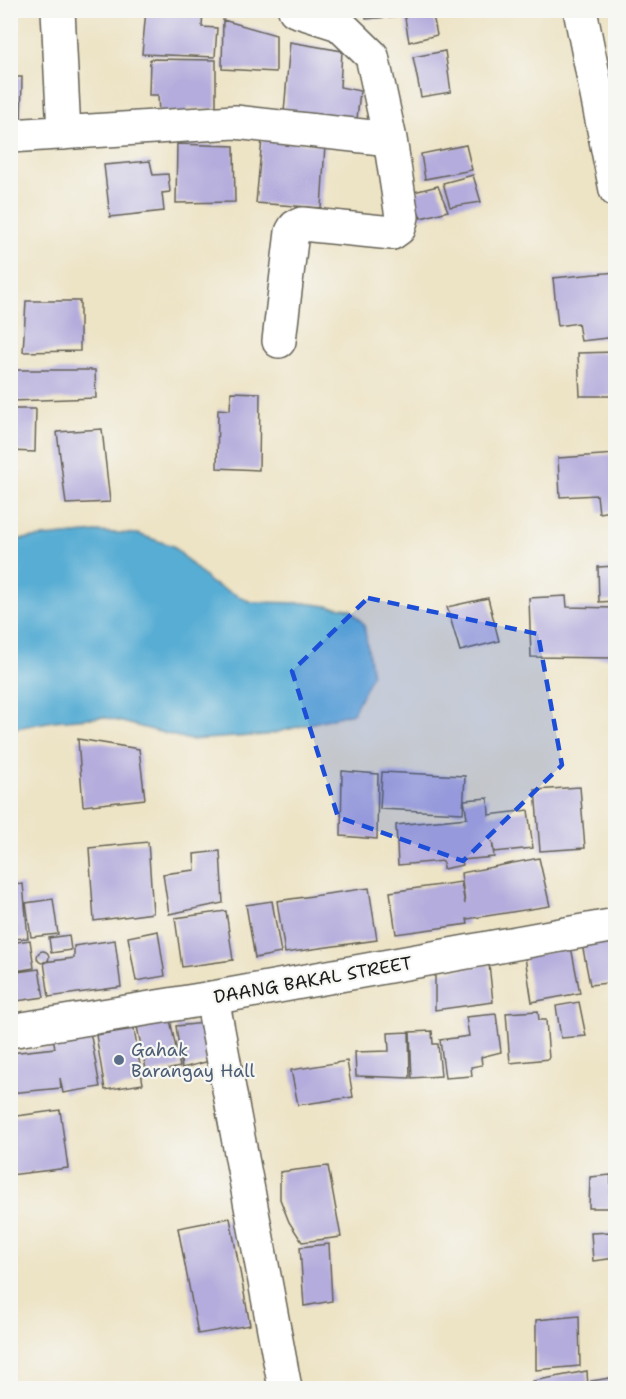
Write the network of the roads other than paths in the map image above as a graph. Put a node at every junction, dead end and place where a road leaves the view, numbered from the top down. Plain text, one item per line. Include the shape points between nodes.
1 (58, 10) edge
2 (295, 10) edge
3 (580, 10) edge
4 (342, 17) edge
5 (64, 133) junction
6 (10, 136) edge
7 (390, 140) junction
8 (615, 190) edge
9 (279, 340) dead end
10 (615, 925) edge
11 (212, 998) junction
12 (10, 1031) edge
13 (285, 1389) edge

1 - 5 street
2 - 4 street
3 - 8 street
4 - 7 street via 372,56
5 - 6 street
5 - 7 street via 235,122
7 - 9 street via 402,217 399,228 392,234 302,224 295,227
10 - 11 street, DAANG BAKAL STREET
11 - 12 street, DAANG BAKAL STREET
11 - 13 street

